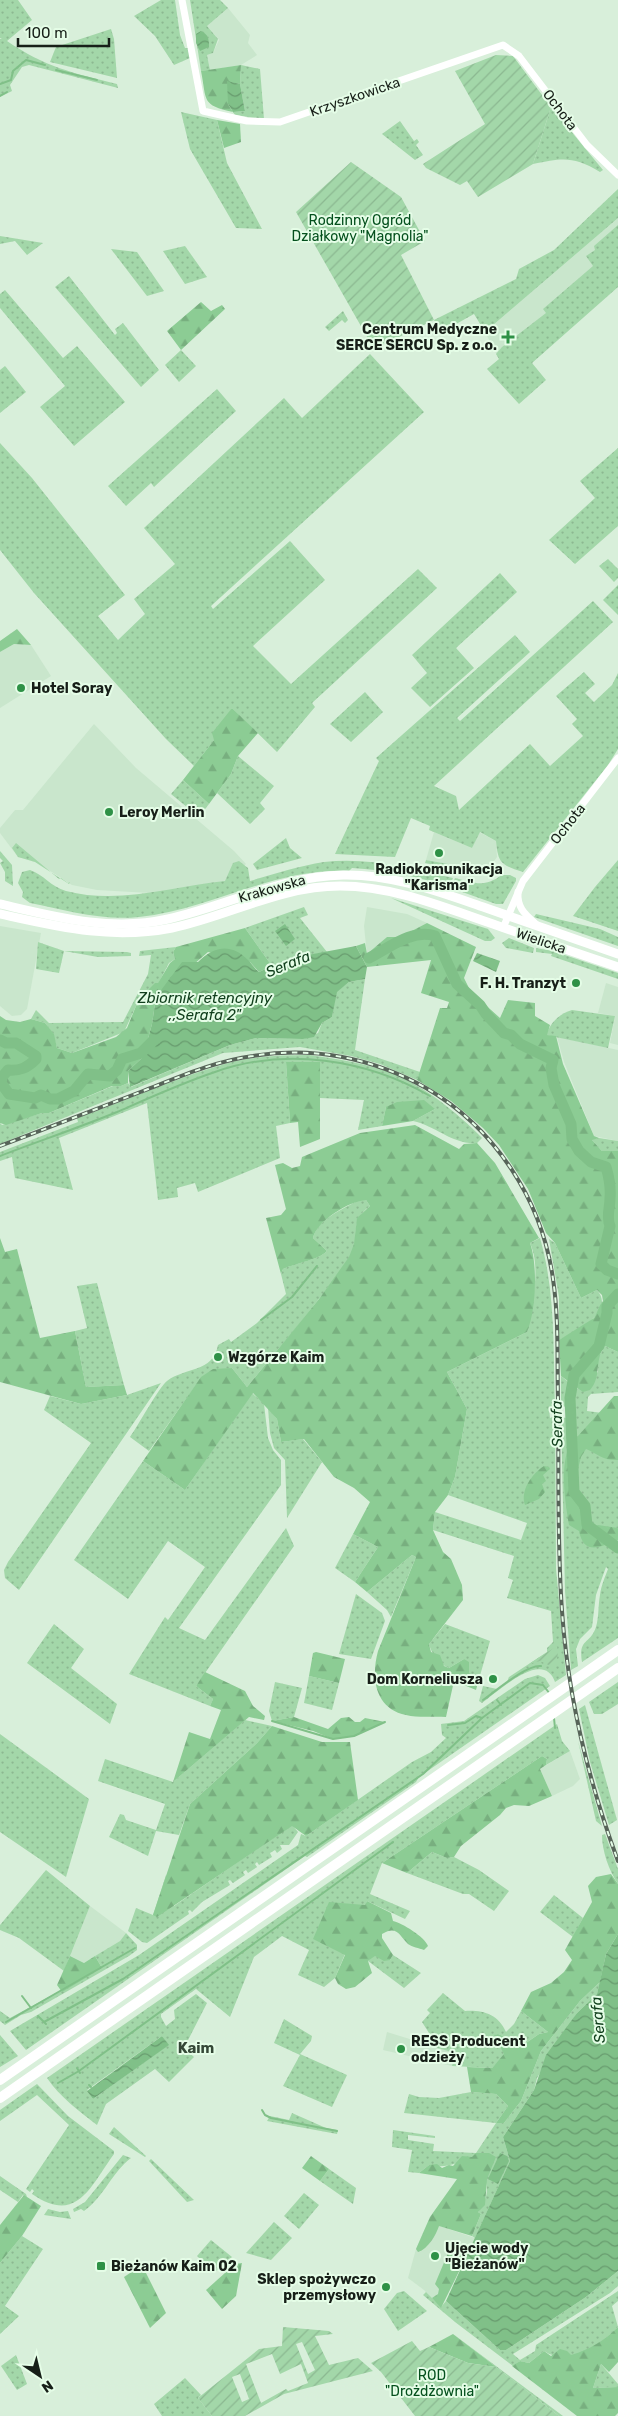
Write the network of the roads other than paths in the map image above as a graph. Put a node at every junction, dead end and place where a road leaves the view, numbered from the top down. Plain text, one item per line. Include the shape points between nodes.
1 (182, 0) edge
2 (503, 46) joint
3 (618, 175) edge
4 (618, 758) edge
5 (518, 889) junction
6 (0, 904) edge
7 (0, 914) edge
8 (463, 914) joint
9 (507, 915) junction
10 (540, 927) junction
11 (503, 928) junction
12 (618, 954) edge
13 (618, 968) edge
14 (618, 1650) edge
15 (618, 1668) edge
16 (0, 2080) edge
17 (0, 2098) edge

1 - 2 street, Krzyszkowicka via 203,111 247,121 280,122
2 - 3 street, Ochota via 520,56 587,145
4 - 5 street, Ochota
5 - 9 street, Ochota
5 - 10 street via 520,909
6 - 9 main road, Krakowska via 79,922 140,924 185,915 302,879 356,875 405,882
7 - 8 main road, Krakowska via 93,933 144,933 189,924 279,894 340,886 393,892
8 - 11 main road, Wielicka
9 - 10 main road, Krakowska
9 - 11 street, Ochota
10 - 12 main road, Wielicka
11 - 13 main road, Wielicka
14 - 16 highway
15 - 17 highway

